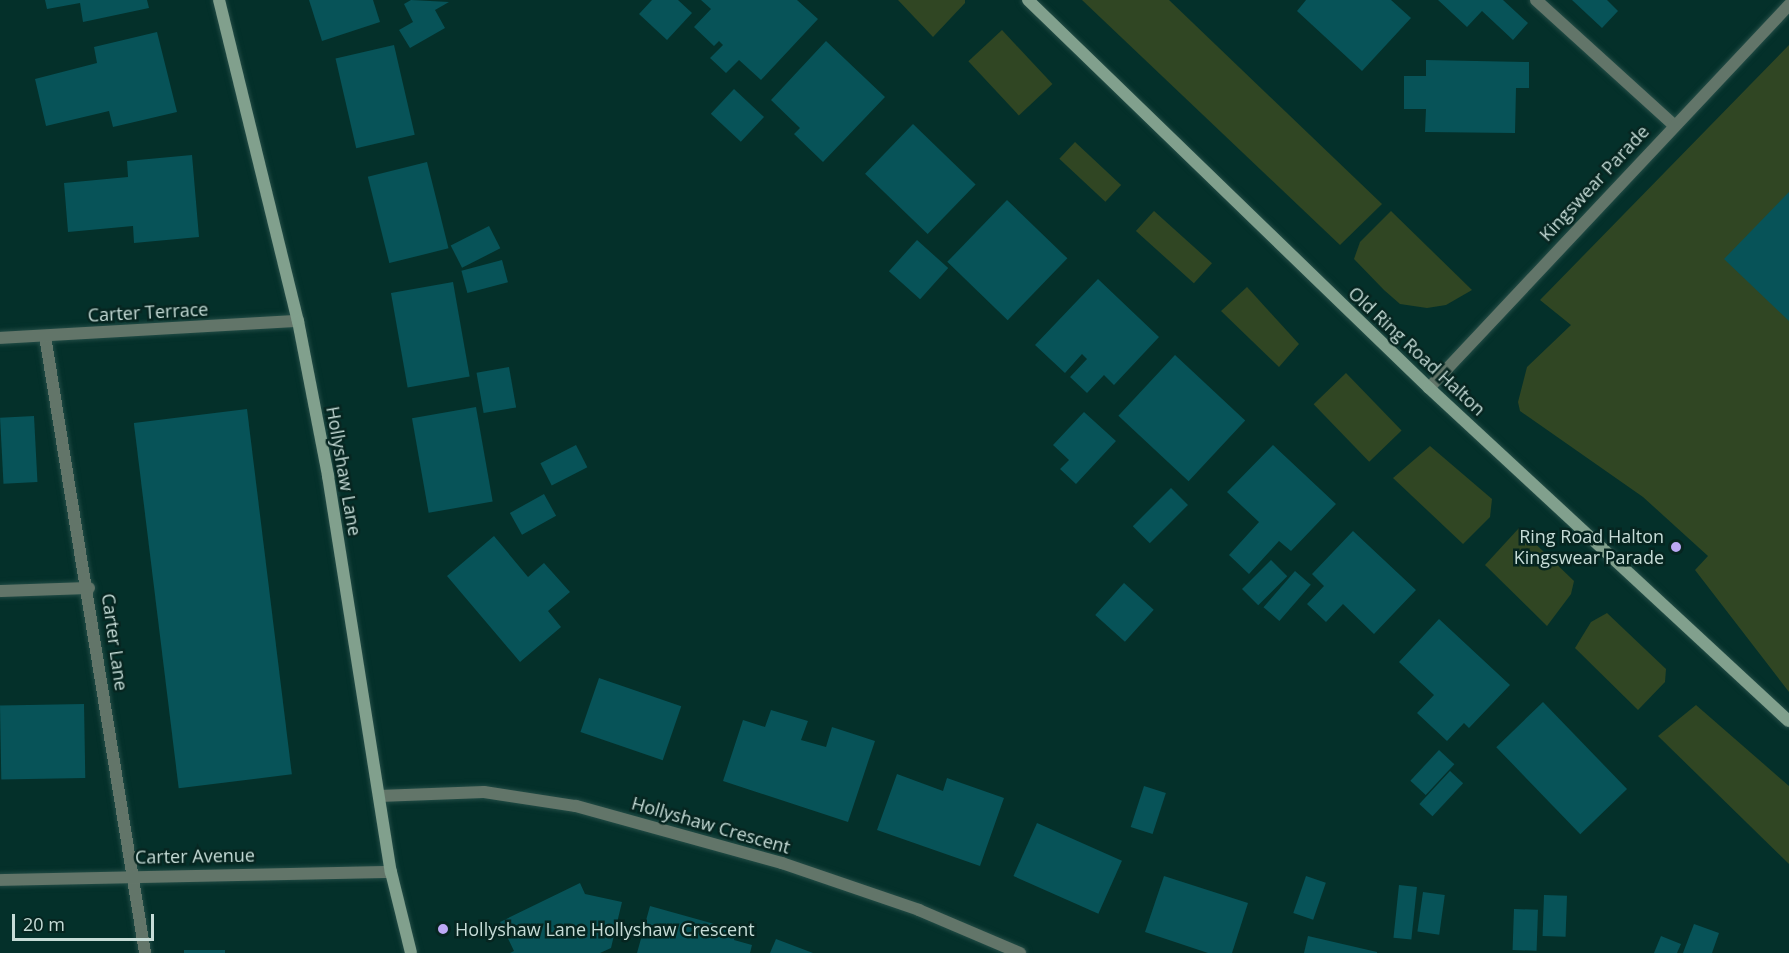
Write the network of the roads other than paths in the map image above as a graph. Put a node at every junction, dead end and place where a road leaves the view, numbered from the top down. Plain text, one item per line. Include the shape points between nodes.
1 (219, 0) edge
2 (1028, 0) edge
3 (1536, 0) edge
4 (1789, 6) edge
5 (1674, 125) junction
6 (298, 321) junction
7 (45, 336) junction
8 (0, 338) edge
9 (1429, 388) junction
10 (88, 588) junction
11 (0, 591) edge
12 (1789, 721) edge
13 (379, 796) junction
14 (391, 872) junction
15 (130, 875) junction
16 (0, 880) edge
17 (145, 953) edge
18 (411, 953) edge
19 (1020, 953) edge

1 - 6 main road, Hollyshaw Lane
2 - 9 main road, Old Ring Road Halton
3 - 5 street
4 - 5 street, Kingswear Parade
5 - 9 street, Kingswear Parade
6 - 7 street, Carter Terrace
6 - 13 main road, Hollyshaw Lane
7 - 8 street, Carter Terrace
7 - 10 street, Carter Lane
9 - 12 main road, Old Ring Road Halton
10 - 11 street
10 - 15 street, Carter Lane
13 - 14 main road, Hollyshaw Lane
13 - 19 street, Hollyshaw Crescent via 484,792 576,806 782,863 919,910
14 - 15 street, Carter Avenue
14 - 18 main road, Hollyshaw Lane
15 - 16 street, Carter Avenue
15 - 17 street, Carter Lane

